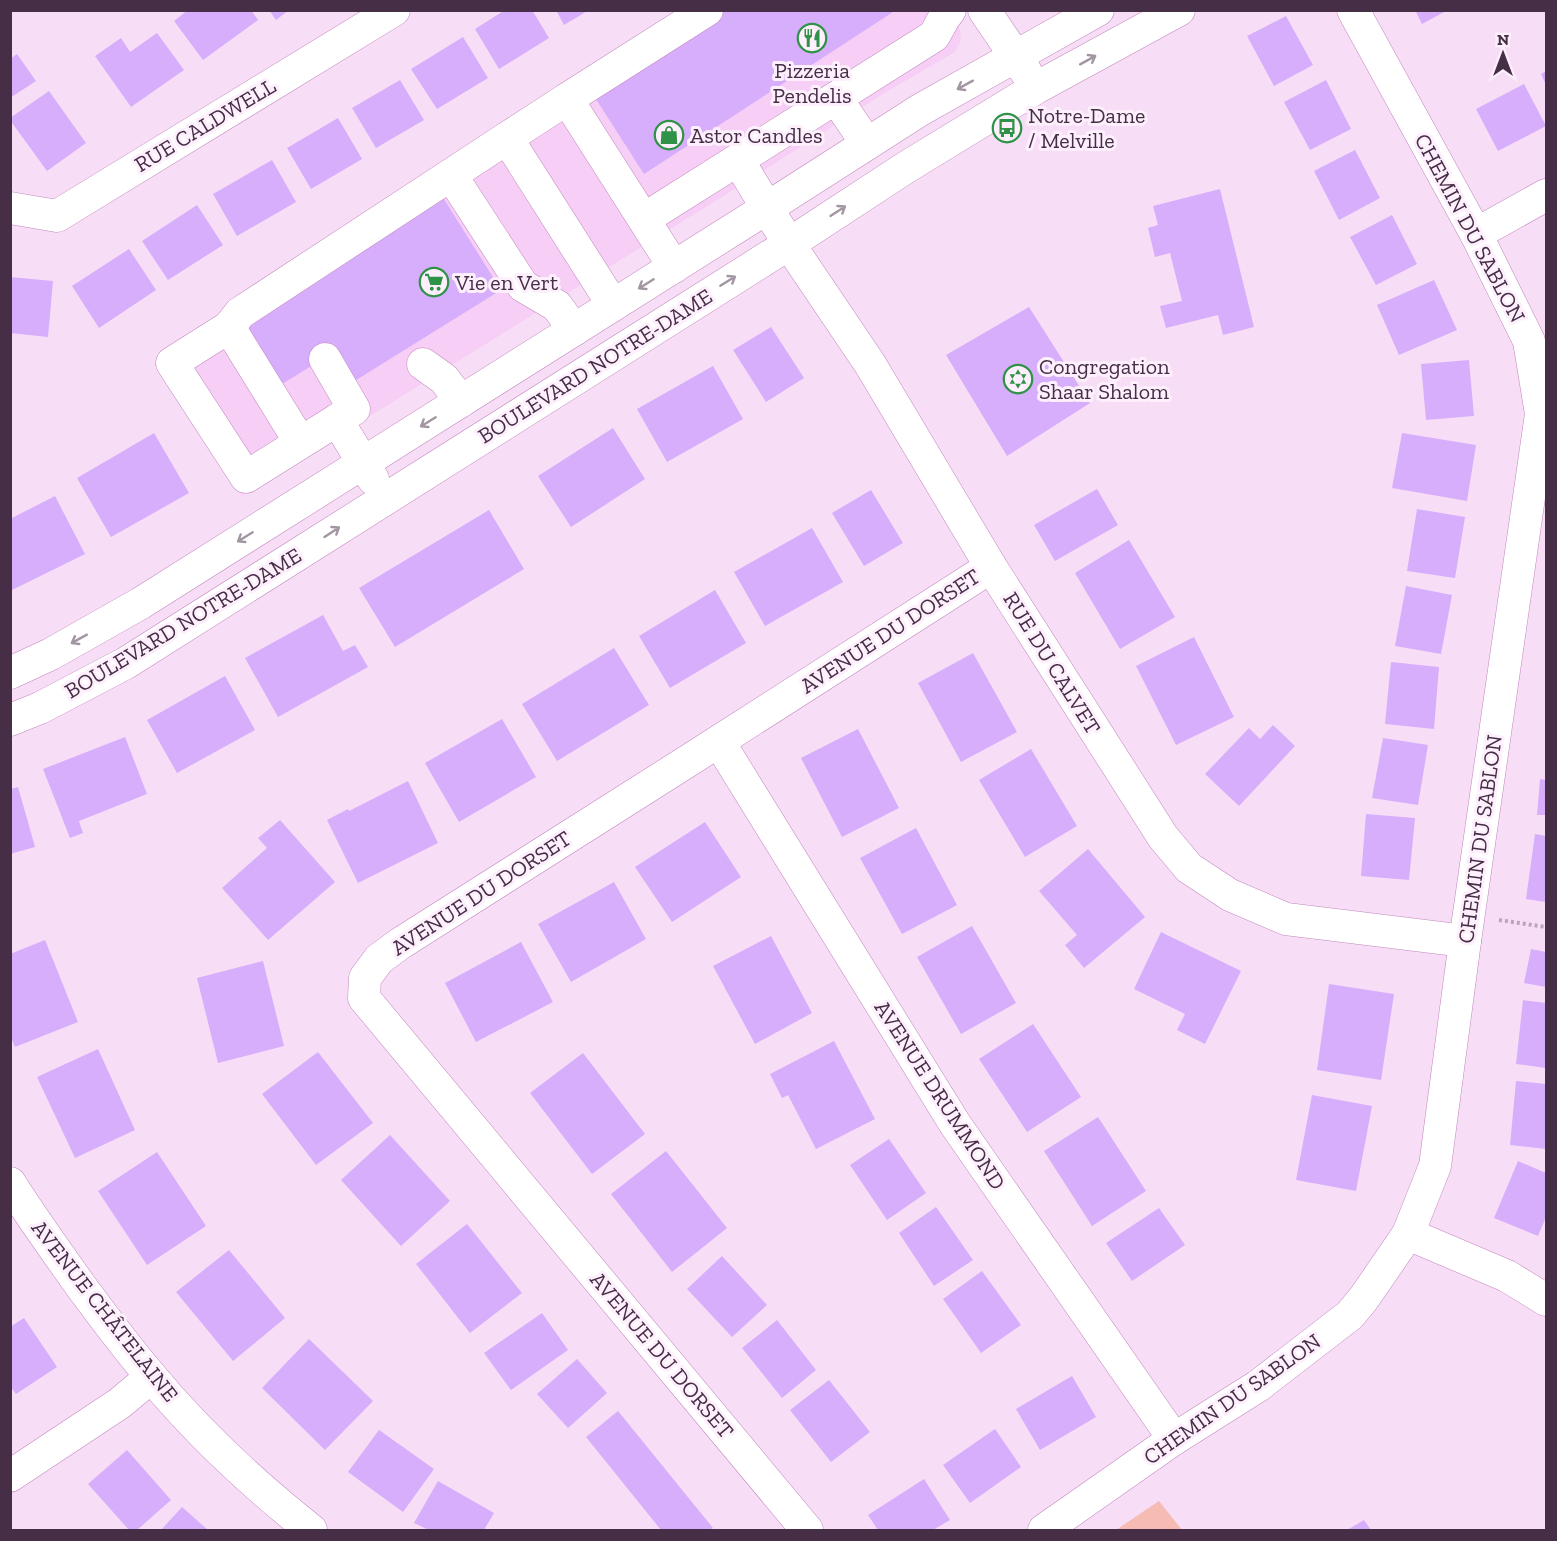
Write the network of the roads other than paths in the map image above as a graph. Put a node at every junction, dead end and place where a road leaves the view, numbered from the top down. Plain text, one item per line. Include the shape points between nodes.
1 (394, 10) edge
2 (706, 10) edge
3 (950, 10) edge
4 (984, 10) edge
5 (1098, 10) edge
6 (1179, 10) edge
7 (1353, 10) edge
8 (1016, 56) junction
9 (1036, 88) junction
10 (836, 98) junction
11 (567, 99) junction
12 (507, 138) junction
13 (867, 144) junction
14 (738, 160) junction
15 (451, 175) junction
16 (1546, 195) edge
17 (10, 208) edge
18 (767, 208) junction
19 (644, 219) junction
20 (1476, 234) junction
21 (789, 244) junction
22 (674, 267) junction
23 (613, 305) junction
24 (229, 327) junction
25 (574, 330) junction
26 (325, 359) dead end
27 (423, 364) dead end
28 (461, 401) junction
29 (337, 420) junction
30 (300, 442) junction
31 (363, 462) junction
32 (246, 477) junction
33 (385, 498) junction
34 (273, 519) junction
35 (991, 567) junction
36 (10, 673) edge
37 (10, 720) edge
38 (719, 741) junction
39 (1465, 941) junction
40 (10, 1183) edge
41 (1408, 1234) junction
42 (1546, 1300) edge
43 (151, 1377) junction
44 (1174, 1439) junction
45 (10, 1476) edge
46 (312, 1530) edge
47 (807, 1530) edge
48 (1044, 1530) edge

1 - 17 street, RUE CALDWELL via 57,216
2 - 11 street
3 - 10 street via 934,36
4 - 8 street
5 - 8 street, BOULEVARD NOTRE-DAME
9 -> 6 street, BOULEVARD NOTRE-DAME
7 - 20 street, CHEMIN DU SABLON
8 - 9 street
8 -> 13 street, BOULEVARD NOTRE-DAME
21 -> 9 street, BOULEVARD NOTRE-DAME
10 - 13 street
10 - 14 street
11 - 12 street
11 - 19 street
12 - 15 street
12 - 23 street
13 - 18 street, BOULEVARD NOTRE-DAME
14 - 18 street, RUE DU CALVET
14 - 19 street
15 - 24 street via 240,313
15 - 25 street via 523,286 557,306
16 - 20 street
18 - 21 street, RUE DU CALVET
18 - 22 street, BOULEVARD NOTRE-DAME
19 - 22 street
20 - 39 street, CHEMIN DU SABLON via 1529,341 1541,414
33 -> 21 street, BOULEVARD NOTRE-DAME
21 - 35 street, RUE DU CALVET via 870,364
22 -> 23 street, BOULEVARD NOTRE-DAME
23 - 25 street, BOULEVARD NOTRE-DAME
24 - 30 street
24 - 32 street via 172,363
25 - 28 street, BOULEVARD NOTRE-DAME
26 - 29 street via 354,409
27 - 28 street via 444,379
28 -> 31 street, BOULEVARD NOTRE-DAME
29 - 30 street
29 - 31 street
30 - 32 street
31 - 33 street
31 - 34 street, BOULEVARD NOTRE-DAME
32 - 34 street
37 -> 33 street, BOULEVARD NOTRE-DAME via 126,663
34 -> 36 street, BOULEVARD NOTRE-DAME via 96,630
35 - 38 street, AVENUE DU DORSET
35 - 39 street, RUE DU CALVET via 1163,837 1189,868 1230,895 1286,919
38 - 44 street, AVENUE DRUMMOND via 956,1124
38 - 47 street, AVENUE DU DORSET via 400,943 379,959 365,978 364,998
39 - 41 street, CHEMIN DU SABLON via 1435,1166
40 - 43 street, AVENUE CHÂTELAINE via 33,1220
41 - 42 street via 1507,1276
41 - 44 street, CHEMIN DU SABLON via 1350,1315 1258,1386
43 - 45 street via 120,1403
43 - 46 street, AVENUE CHÂTELAINE via 235,1465
44 - 48 street, CHEMIN DU SABLON

